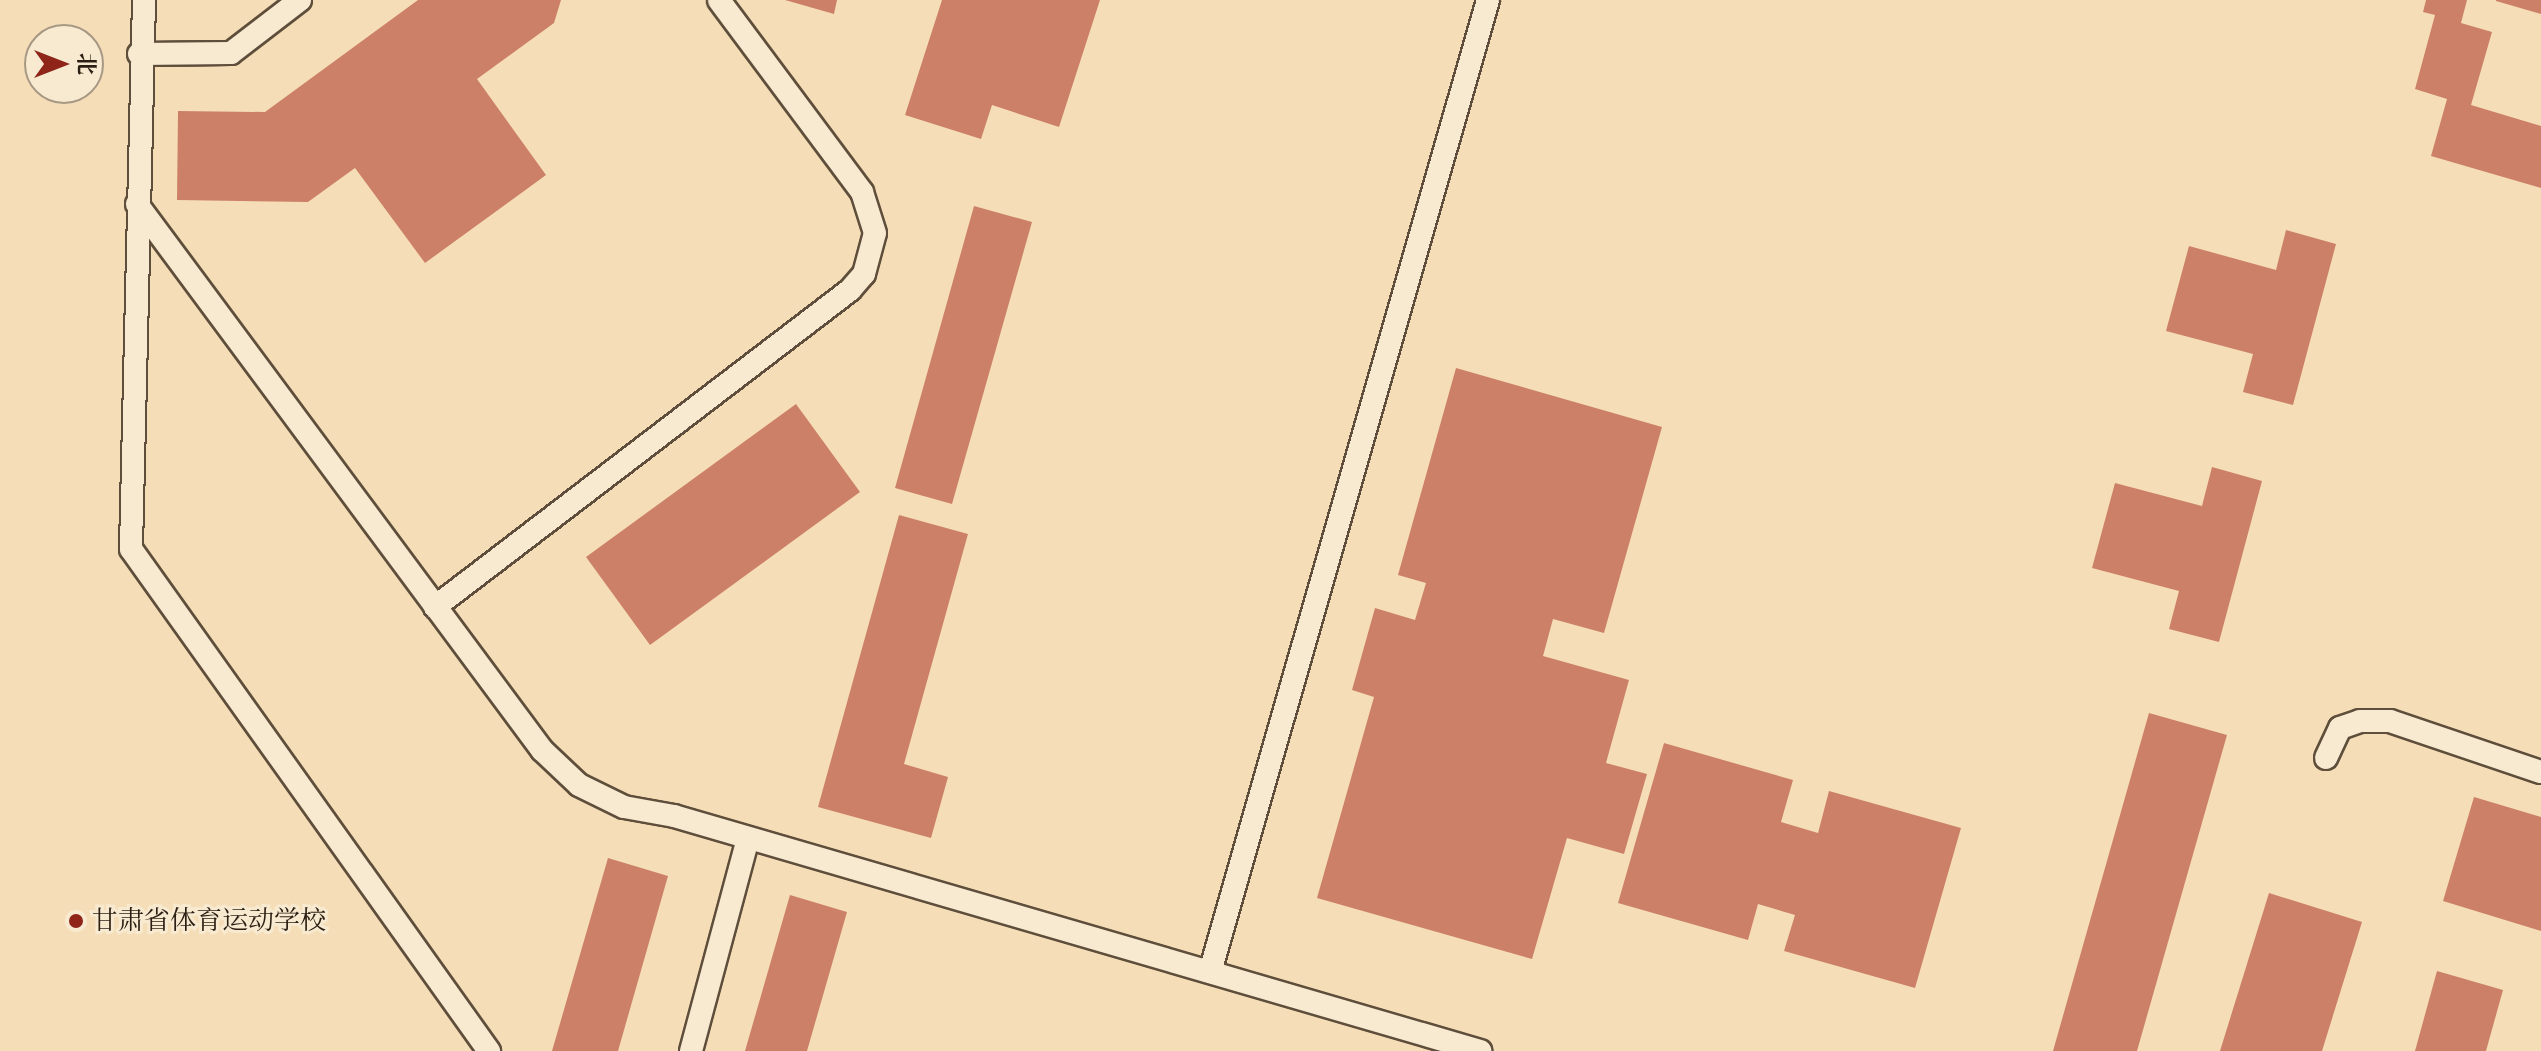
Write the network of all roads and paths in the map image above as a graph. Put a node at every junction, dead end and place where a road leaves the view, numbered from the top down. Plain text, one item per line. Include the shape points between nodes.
1 (144, 0) edge
2 (300, 0) edge
3 (719, 0) edge
4 (1488, 0) edge
5 (139, 54) junction
6 (137, 204) junction
7 (435, 607) junction
8 (2326, 758) dead end
9 (2541, 772) edge
10 (748, 838) junction
11 (1210, 972) junction
12 (489, 1051) edge
13 (691, 1051) edge
14 (1480, 1051) edge

1 - 5 lane
2 - 5 lane via 231,53
3 - 7 lane via 862,192 875,233 864,274 850,290
4 - 11 lane
5 - 6 lane
6 - 7 lane
6 - 12 lane via 131,549
7 - 10 lane via 542,750 579,785 624,807
8 - 9 lane via 2340,728 2360,721 2390,721
10 - 11 lane
10 - 13 lane
11 - 14 lane

